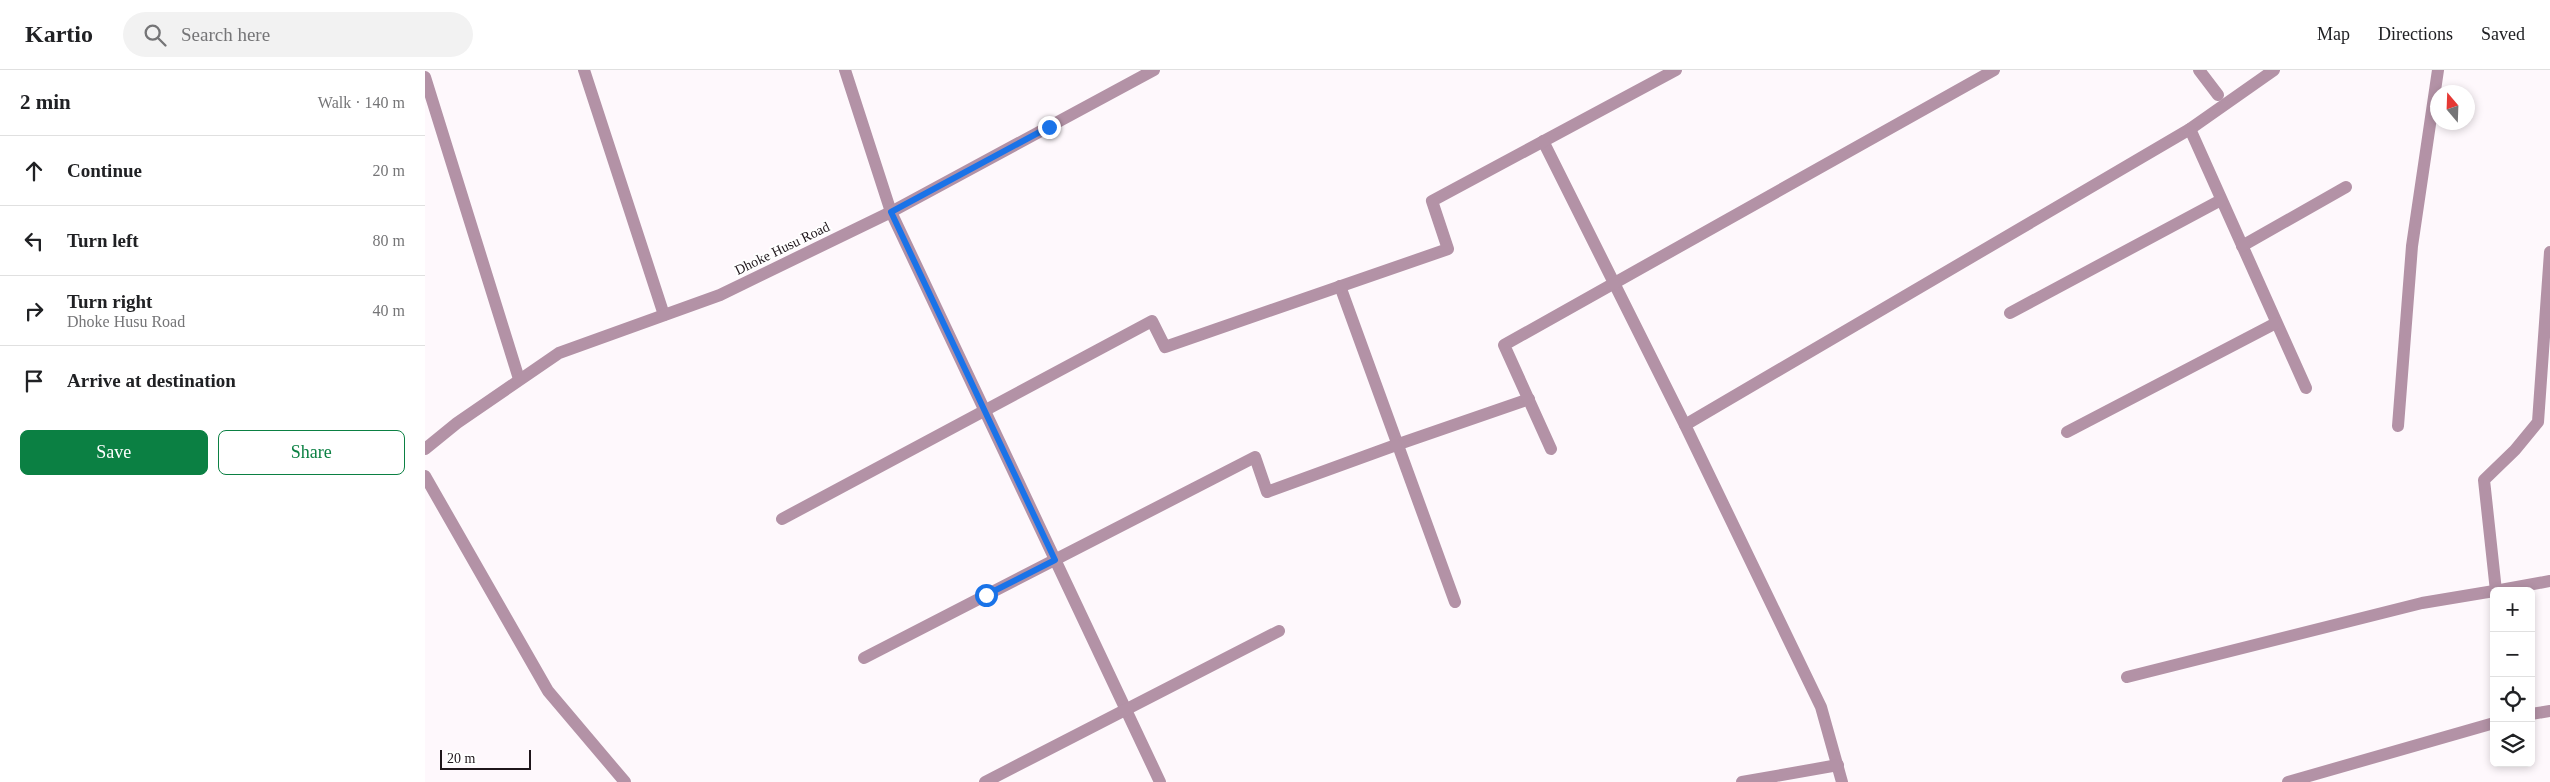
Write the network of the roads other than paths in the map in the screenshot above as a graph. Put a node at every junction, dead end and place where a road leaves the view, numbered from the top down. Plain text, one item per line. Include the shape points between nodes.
1 (584, 70) edge
2 (845, 70) edge
3 (1154, 70) edge
4 (1676, 70) edge
5 (1994, 70) edge
6 (2199, 70) edge
7 (2275, 70) edge
8 (2438, 70) edge
9 (425, 77) edge
10 (2218, 95) dead end
11 (2190, 129) junction
12 (1543, 141) junction
13 (2346, 187) dead end
14 (2221, 200) junction
15 (891, 212) junction
16 (2242, 246) junction
17 (2550, 252) edge
18 (1614, 283) junction
19 (1340, 286) junction
20 (2547, 311) edge
21 (2010, 313) dead end
22 (664, 315) junction
23 (2277, 323) junction
24 (519, 380) junction
25 (2306, 388) dead end
26 (1529, 399) junction
27 (985, 409) junction
28 (1685, 425) junction
29 (2398, 426) dead end
30 (2067, 432) dead end
31 (1396, 445) junction
32 (425, 449) edge
33 (1551, 449) dead end
34 (425, 476) edge
35 (782, 519) dead end
36 (1055, 560) junction
37 (2550, 581) edge
38 (2495, 587) edge
39 (2517, 587) edge
40 (2490, 592) edge
41 (1455, 602) dead end
42 (1279, 631) dead end
43 (864, 658) dead end
44 (2127, 677) dead end
45 (1125, 708) junction
46 (2550, 711) edge
47 (2535, 713) edge
48 (2490, 724) edge
49 (1838, 765) junction
50 (625, 782) edge
51 (985, 782) edge
52 (1160, 782) edge
53 (1742, 782) edge
54 (1842, 782) edge
55 (2288, 782) edge

1 - 22 street
2 - 15 street
3 - 15 street, Dhoke Husu Road
4 - 12 street
5 - 18 street
6 - 10 street
7 - 11 street
8 - 29 street via 2413,246
9 - 24 street
11 - 14 street
11 - 28 street
12 - 18 street
12 - 19 street via 1432,201 1448,249
13 - 16 street
14 - 16 street
14 - 21 street
15 - 22 street, Dhoke Husu Road via 720,296
15 - 27 street
16 - 23 street
17 - 20 street
18 - 26 street via 1504,345
18 - 28 street
19 - 27 street via 1165,346 1152,321
19 - 31 street
20 - 38 street via 2538,422 2485,480
22 - 24 street, Dhoke Husu Road via 559,353
23 - 25 street
23 - 30 street
24 - 32 street, Dhoke Husu Road
26 - 31 street
26 - 33 street
27 - 35 street
27 - 36 street
28 - 49 street via 1821,707
31 - 36 street via 1267,492 1255,457
31 - 41 street
34 - 50 street via 548,691
36 - 43 street
36 - 45 street
37 - 39 street
40 - 44 street via 2422,603
42 - 45 street
45 - 51 street
45 - 52 street
46 - 47 street
48 - 55 street
49 - 53 street
49 - 54 street

